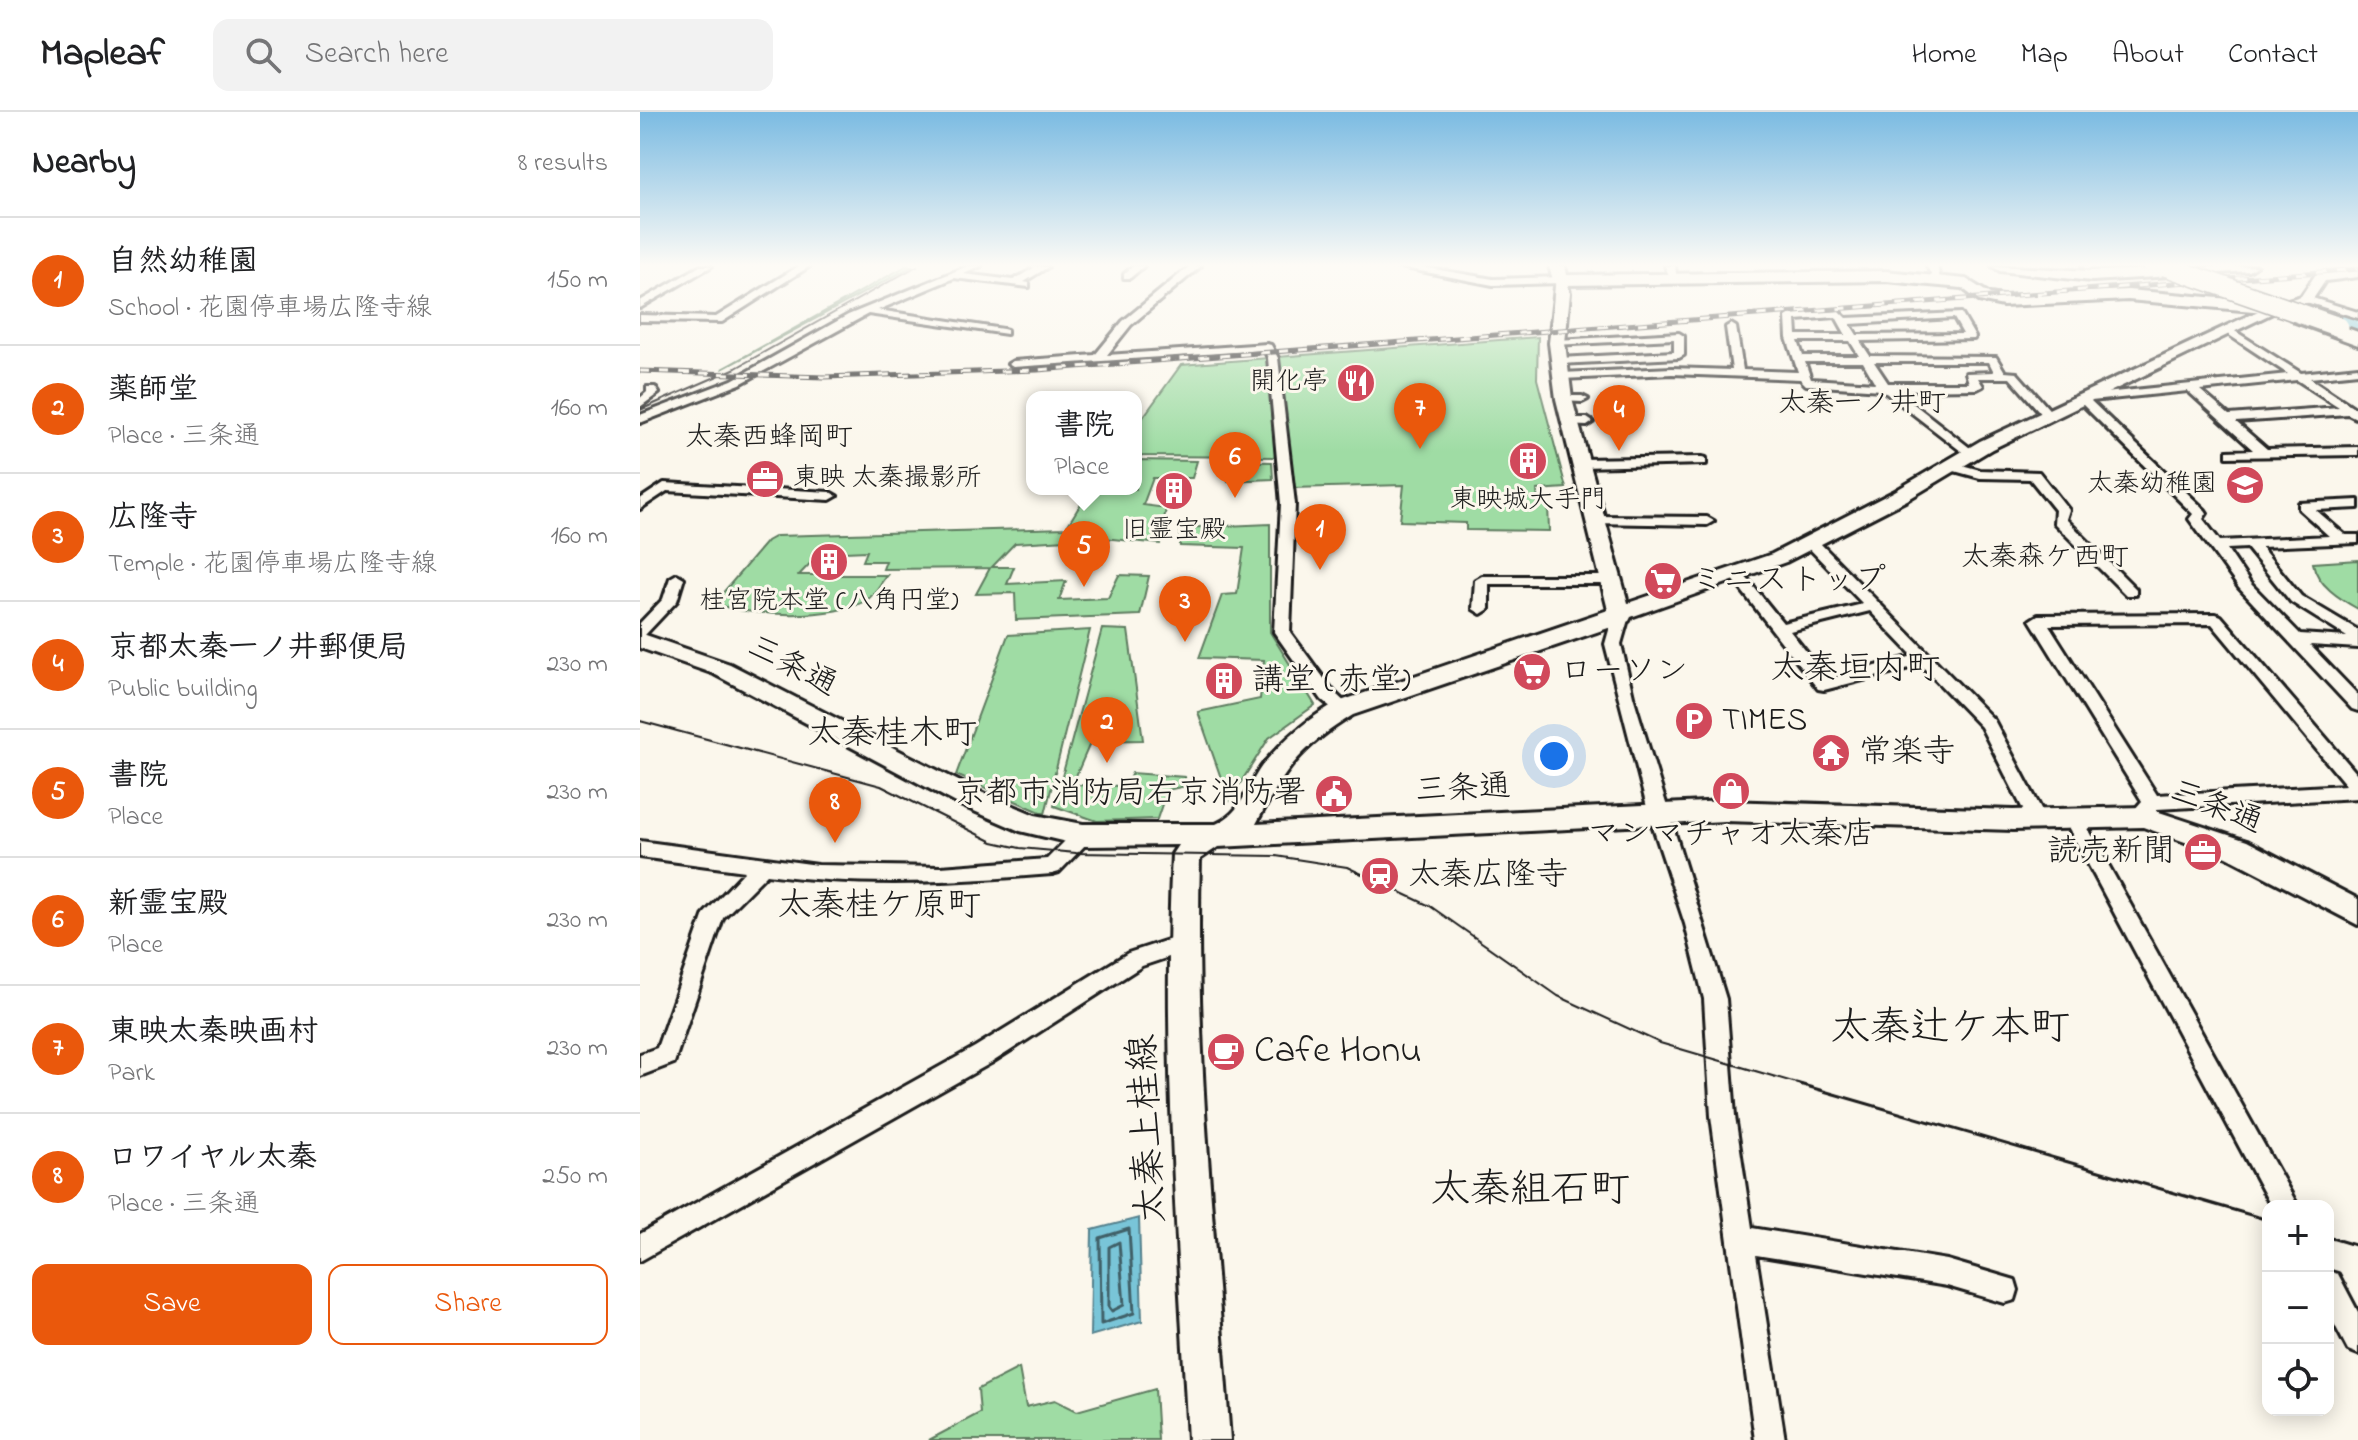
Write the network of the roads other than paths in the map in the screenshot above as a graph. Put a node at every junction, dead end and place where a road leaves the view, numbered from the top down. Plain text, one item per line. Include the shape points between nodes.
1 (1731, 327) dead end
2 (835, 328) edge
3 (977, 328) edge
4 (1123, 328) edge
5 (1559, 328) edge
6 (1792, 328) edge
7 (1847, 328) edge
8 (1965, 328) edge
9 (2237, 328) edge
10 (2230, 331) junction
11 (1003, 332) dead end
12 (1852, 336) junction
13 (1792, 338) junction
14 (1557, 343) junction
15 (1865, 358) junction
16 (1798, 359) junction
17 (1097, 360) junction
18 (1013, 364) dead end
19 (1560, 368) junction
20 (2358, 370) edge
21 (1738, 374) junction
22 (2002, 375) junction
23 (1803, 376) junction
24 (2299, 376) junction
25 (1881, 383) junction
26 (2192, 388) junction
27 (651, 389) dead end
28 (1564, 399) junction
29 (1582, 399) dead end
30 (2084, 399) junction
31 (640, 404) edge
32 (2354, 413) edge
33 (2049, 416) junction
34 (640, 419) edge
35 (2226, 419) junction
36 (2358, 451) edge
37 (1970, 454) junction
38 (2231, 454) dead end
39 (2265, 454) junction
40 (1702, 461) dead end
41 (1580, 463) junction
42 (1951, 466) junction
43 (640, 491) edge
44 (657, 492) junction
45 (830, 496) dead end
46 (2358, 504) edge
47 (640, 505) edge
48 (1595, 520) junction
49 (1707, 521) dead end
50 (2358, 539) edge
51 (2342, 540) junction
52 (1811, 542) junction
53 (2251, 544) junction
54 (2215, 545) junction
55 (1736, 574) junction
56 (677, 578) dead end
57 (1612, 580) junction
58 (2131, 592) dead end
59 (1873, 606) junction
60 (1481, 609) dead end
61 (1621, 616) junction
62 (1779, 629) junction
63 (640, 632) edge
64 (2358, 637) edge
65 (2295, 639) junction
66 (640, 640) edge
67 (2358, 643) edge
68 (1927, 658) junction
69 (2355, 697) edge
70 (1344, 709) junction
71 (2358, 789) edge
72 (2148, 809) junction
73 (1658, 815) junction
74 (2073, 819) junction
75 (2038, 820) junction
76 (1083, 835) junction
77 (1220, 835) junction
78 (640, 849) edge
79 (761, 867) junction
80 (2358, 913) edge
81 (1183, 944) junction
82 (640, 1065) edge
83 (2282, 1200) edge
84 (1741, 1239) junction
85 (640, 1248) edge
86 (2005, 1290) dead end
87 (2334, 1295) edge
88 (2358, 1340) edge
89 (1209, 1440) edge
90 (1770, 1440) edge

1 - 21 street
2 - 34 street via 736,382
3 - 11 street
4 - 17 street
5 - 14 main road
6 - 13 street
7 - 12 street
8 - 12 street via 1970,337
9 - 10 main road
10 - 24 street
10 - 30 main road
12 - 13 street
12 - 15 street
13 - 16 street
14 - 19 main road
14 - 19 street via 1679,336 1679,355
15 - 16 street
15 - 22 street via 1992,359
15 - 25 street
16 - 23 street
17 - 18 street
17 - 70 street via 1267,347 1273,358 1288,504 1282,632 1328,696
19 - 21 street
19 - 28 main road
20 - 24 street
21 - 23 street
22 - 25 street via 1970,375 1977,386
22 - 33 street via 2013,375
23 - 25 street via 1806,382 1824,384
24 - 26 street
24 - 32 street
25 - 37 street
26 - 30 street
26 - 35 street
27 - 31 street
28 - 29 street
28 - 41 main road via 1578,422
30 - 33 main road
30 - 54 street via 2200,513 2196,519
32 - 35 street
33 - 37 main road
35 - 39 street
36 - 39 street
37 - 42 main road
38 - 39 street
40 - 41 street
41 - 48 main road
42 - 52 main road
42 - 58 street via 1980,474 2034,475 2062,510 2059,520
43 - 44 street
44 - 45 street via 664,487
44 - 47 street
46 - 51 street via 2304,506
48 - 49 street
48 - 57 main road
50 - 51 street
51 - 53 street
52 - 55 main road
52 - 59 street
53 - 54 street
53 - 64 street via 2296,599
54 - 65 street
55 - 61 main road
55 - 62 street
56 - 63 street via 668,604
57 - 60 street via 1482,580
57 - 61 main road
59 - 62 street
59 - 68 street
61 - 70 main road
61 - 73 street via 1613,644
62 - 68 street via 1824,685
65 - 67 street
65 - 69 street
66 - 76 main road, 三条通 via 722,669 967,797 1030,824
68 - 75 street via 1988,724
70 - 77 main road via 1306,732 1271,772 1242,824
71 - 72 street
71 - 72 street via 2216,619 2038,620
72 - 74 main road, 三条通
72 - 80 main road, 三条通
73 - 75 main road, 三条通 via 1798,811
73 - 77 main road, 三条通
73 - 84 street via 1715,999 1723,1116
74 - 75 main road, 三条通
74 - 83 street
76 - 77 main road, 三条通
76 - 79 street via 1052,866 941,875
77 - 81 main road, 太秦上桂線 via 1186,854
78 - 79 street
79 - 82 street via 714,914 666,1055
81 - 85 street via 1135,959 983,1055
81 - 89 main road, 太秦上桂線
84 - 86 street via 1947,1273
84 - 90 street
87 - 88 street

